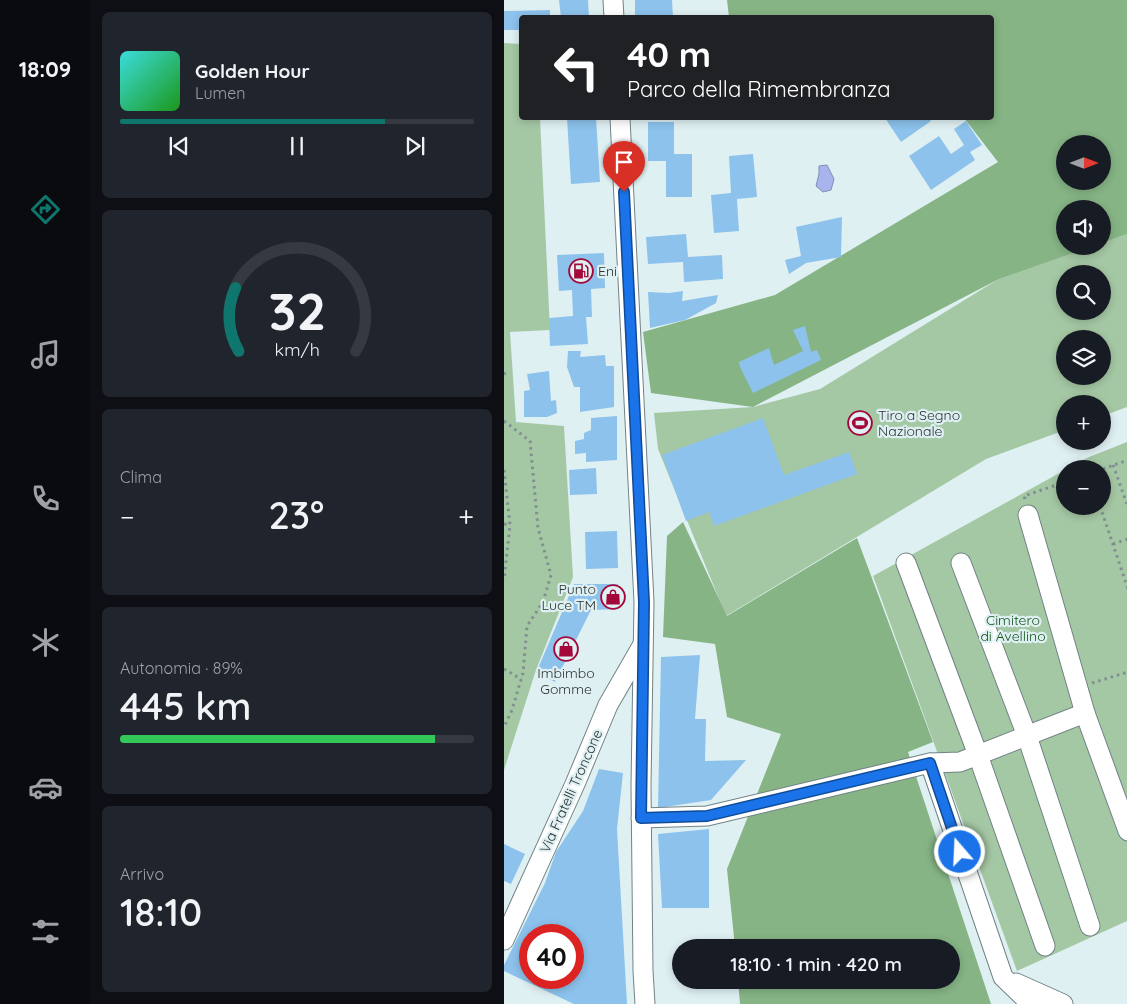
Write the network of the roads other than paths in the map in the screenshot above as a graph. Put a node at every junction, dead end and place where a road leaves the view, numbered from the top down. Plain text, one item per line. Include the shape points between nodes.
1 (613, 0) edge
2 (614, 15) edge
3 (620, 120) edge
4 (1028, 515) road end
5 (906, 563) dead end
6 (961, 563) dead end
7 (642, 645) junction
8 (1085, 713) junction
9 (1027, 736) junction
10 (978, 755) junction
11 (930, 763) junction
12 (641, 818) junction
13 (1127, 831) edge
14 (1090, 926) dead end
15 (504, 940) edge
16 (1045, 946) dead end
17 (1003, 977) junction
18 (645, 1004) edge
19 (1031, 1004) edge
20 (1063, 1004) edge

1 - 2 street
3 - 7 street via 644,602
4 - 8 street
5 - 10 street
6 - 9 street
7 - 12 street
7 - 15 street, Via Fratelli Troncone via 608,705
8 - 9 street
8 - 13 street
9 - 10 street
9 - 14 street
10 - 11 street via 960,762
10 - 16 street
11 - 12 street via 707,816
11 - 17 street
12 - 18 street
17 - 19 street
17 - 20 street

